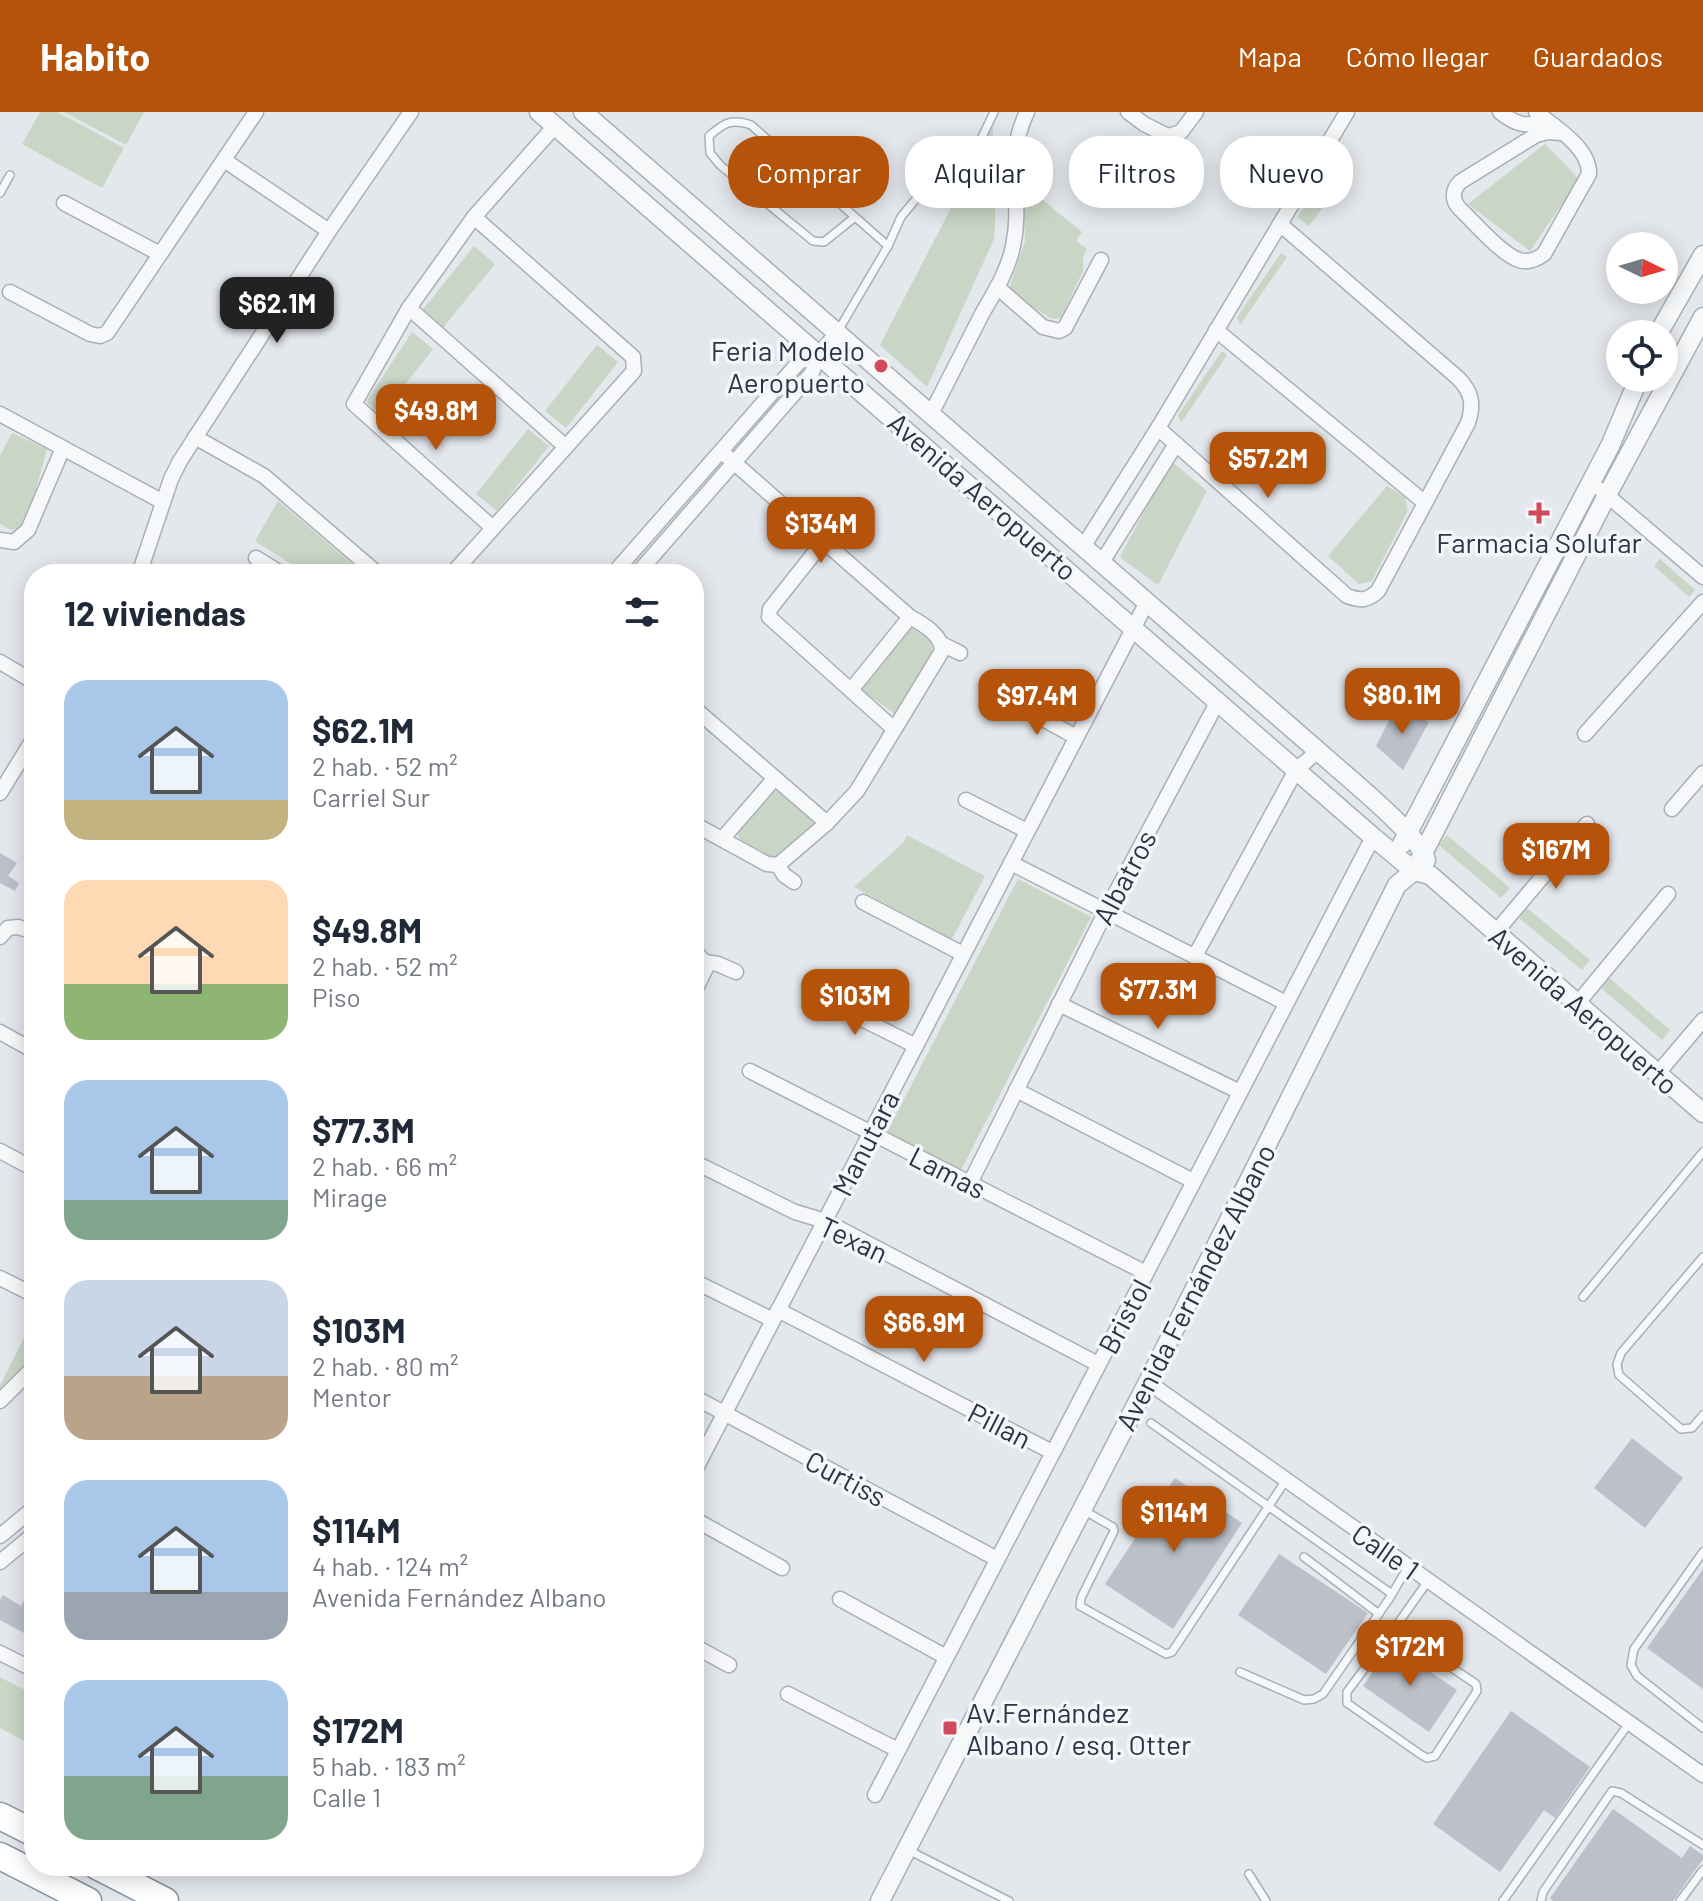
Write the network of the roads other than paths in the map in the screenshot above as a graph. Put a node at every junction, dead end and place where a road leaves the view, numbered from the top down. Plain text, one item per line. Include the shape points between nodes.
1 (256, 112) edge
2 (411, 112) edge
3 (539, 112) edge
4 (583, 112) edge
5 (994, 112) edge
6 (1027, 112) edge
7 (1128, 112) edge
8 (1196, 112) edge
9 (1347, 112) edge
10 (1356, 112) edge
11 (1505, 116) edge
12 (1541, 116) edge
13 (555, 126) junction
14 (1561, 133) junction
15 (1333, 136) edge
16 (1336, 136) edge
17 (1506, 153) junction
18 (224, 160) junction
19 (10, 175) dead end
20 (0, 193) edge
21 (64, 203) dead end
22 (1290, 208) edge
23 (474, 217) junction
24 (855, 217) junction
25 (1280, 224) junction
26 (329, 231) junction
27 (888, 246) junction
28 (160, 254) junction
29 (1703, 255) edge
30 (1101, 260) dead end
31 (997, 287) junction
32 (10, 292) dead end
33 (409, 308) junction
34 (1703, 317) edge
35 (1666, 320) edge
36 (1216, 330) junction
37 (837, 333) junction
38 (818, 355) junction
39 (1634, 392) edge
40 (0, 414) edge
41 (931, 414) junction
42 (1158, 428) junction
43 (195, 437) junction
44 (1176, 444) junction
45 (566, 447) junction
46 (63, 448) junction
47 (722, 452) junction
48 (734, 463) junction
49 (1591, 482) junction
50 (1607, 495) junction
51 (163, 502) junction
52 (1424, 502) junction
53 (493, 528) junction
54 (0, 540) edge
55 (823, 542) junction
56 (1083, 547) junction
57 (256, 558) dead end
58 (1102, 562) junction
59 (142, 564) edge
60 (266, 564) edge
61 (366, 564) edge
62 (461, 564) edge
63 (622, 564) edge
64 (646, 564) edge
65 (1703, 577) edge
66 (1147, 602) junction
67 (1703, 602) edge
68 (910, 617) junction
69 (1132, 626) junction
70 (942, 644) junction
71 (960, 653) dead end
72 (0, 662) edge
73 (24, 676) edge
74 (851, 690) junction
75 (1218, 701) junction
76 (1016, 704) dead end
77 (704, 717) edge
78 (894, 729) junction
79 (1585, 734) dead end
80 (1076, 737) junction
81 (1318, 751) junction
82 (24, 754) edge
83 (1296, 770) junction
84 (1703, 773) edge
85 (775, 778) junction
86 (0, 793) edge
87 (966, 800) dead end
88 (1672, 809) dead end
89 (827, 823) junction
90 (1587, 824) dead end
91 (704, 829) edge
92 (1027, 831) junction
93 (1408, 833) junction
94 (1373, 837) junction
95 (723, 838) junction
96 (1424, 853) junction
97 (1396, 856) junction
98 (1011, 863) junction
99 (778, 865) junction
100 (1422, 873) junction
101 (794, 882) dead end
102 (1397, 885) junction
103 (1668, 894) dead end
104 (863, 902) dead end
105 (1106, 911) junction
106 (24, 930) edge
107 (1495, 933) junction
108 (0, 937) edge
109 (963, 954) junction
110 (1195, 956) junction
111 (704, 958) edge
112 (736, 972) dead end
113 (812, 994) dead end
114 (1286, 1003) junction
115 (1059, 1004) junction
116 (1577, 1004) junction
117 (1703, 1020) edge
118 (0, 1032) edge
119 (24, 1045) edge
120 (916, 1046) junction
121 (750, 1071) dead end
122 (1658, 1073) junction
123 (1016, 1090) junction
124 (1240, 1092) junction
125 (1703, 1113) edge
126 (871, 1132) junction
127 (0, 1151) edge
128 (1703, 1152) edge
129 (24, 1164) edge
130 (704, 1167) edge
131 (1193, 1181) junction
132 (970, 1183) junction
133 (825, 1221) junction
134 (1703, 1257) edge
135 (1146, 1273) junction
136 (0, 1278) edge
137 (704, 1285) edge
138 (24, 1290) edge
139 (1583, 1297) dead end
140 (776, 1315) junction
141 (1098, 1364) junction
142 (24, 1377) edge
143 (1148, 1382) junction
144 (0, 1401) edge
145 (704, 1402) edge
146 (725, 1413) junction
147 (1703, 1415) edge
148 (1151, 1423) dead end
149 (1052, 1452) junction
150 (704, 1453) edge
151 (1286, 1480) junction
152 (1269, 1506) junction
153 (1082, 1510) junction
154 (24, 1516) edge
155 (704, 1525) edge
156 (0, 1536) edge
157 (24, 1542) edge
158 (1703, 1552) edge
159 (1304, 1557) dead end
160 (997, 1559) junction
161 (0, 1562) edge
162 (1408, 1567) junction
163 (782, 1568) dead end
164 (1428, 1581) junction
165 (1392, 1594) junction
166 (840, 1599) dead end
167 (1379, 1614) junction
168 (1394, 1629) junction
169 (704, 1651) edge
170 (0, 1653) edge
171 (946, 1657) junction
172 (24, 1665) edge
173 (729, 1665) dead end
174 (1240, 1672) dead end
175 (788, 1694) dead end
176 (1629, 1723) junction
177 (1703, 1728) edge
178 (898, 1750) junction
179 (1703, 1775) edge
180 (875, 1795) dead end
181 (0, 1816) edge
182 (24, 1828) edge
183 (1703, 1845) edge
184 (907, 1849) junction
185 (0, 1856) edge
186 (24, 1868) edge
187 (1703, 1870) edge
188 (1249, 1874) dead end
189 (39, 1876) edge
190 (116, 1876) edge
191 (88, 1901) edge
192 (165, 1901) edge
193 (880, 1901) edge
194 (1009, 1901) edge
195 (1266, 1901) edge
196 (1503, 1901) edge
197 (1541, 1901) edge
198 (1680, 1901) edge

1 - 18 street
2 - 26 street
3 - 13 street, Avenida Aeropuerto
4 - 37 street, Avenida Aeropuerto
5 - 27 lane via 962,179 916,199
6 - 31 street via 1013,163 1014,241
7 - 8 street via 1168,136 1181,132
9 - 15 street
10 - 16 street
11 - 12 street via 1530,125
11 - 17 street via 1512,138
12 - 14 street
13 - 23 street
13 - 38 street, Avenida Aeropuerto
14 - 17 street via 1542,133
14 - 17 street via 1585,156 1588,180 1547,250 1535,260 1510,256 1454,201 1460,182
18 - 26 street
18 - 28 street
19 - 20 lane
21 - 28 street
22 - 25 street
23 - 33 street
23 - 45 street via 633,357 634,371
24 - 24 lane via 824,242 813,241 720,165 710,153 709,136 726,122 751,125
24 - 27 lane
25 - 36 street
25 - 52 street via 1468,387 1473,400 1468,423
26 - 43 street
27 - 37 lane
28 - 32 street via 114,325 100,336
29 - 35 street
30 - 31 street via 1059,331 1043,327
31 - 41 street
33 - 45 street
33 - 53 street via 354,404
34 - 50 street, Avenida Fernández Albano
36 - 42 street
36 - 52 street
37 - 38 street
37 - 41 street, Avenida Aeropuerto
38 - 47 street via 799,362
38 - 48 street via 812,373
38 - 69 street, Avenida Aeropuerto
39 - 49 street, Avenida Fernández Albano
40 - 46 street
41 - 56 street, Avenida Aeropuerto
42 - 44 street
42 - 56 street
43 - 51 street
43 - 61 street via 264,476
44 - 52 street via 1347,596 1360,601 1378,591
44 - 58 street
45 - 53 street
46 - 51 street
46 - 54 street via 28,530 14,542
47 - 48 street
47 - 63 street
48 - 55 street
48 - 64 street
49 - 50 street
49 - 93 street, Avenida Fernández Albano
50 - 65 street
50 - 96 street, Avenida Fernández Albano
51 - 59 street
53 - 62 street
55 - 68 street
55 - 74 street via 768,613
56 - 58 street, Avenida Aeropuerto
57 - 60 street
58 - 66 street, Avenida Aeropuerto
66 - 69 street, Manutara
66 - 81 street, Avenida Aeropuerto
67 - 79 street
68 - 70 street
68 - 74 street
69 - 75 street, Avenida Aeropuerto
69 - 80 street, Manutara
70 - 71 street
70 - 78 street
72 - 73 street
74 - 78 street
75 - 83 street, Avenida Aeropuerto
75 - 105 street, Albatros
76 - 80 street
77 - 85 street
78 - 89 street via 857,791
80 - 92 street, Manutara
81 - 83 street
81 - 93 street, Avenida Aeropuerto
82 - 86 street
83 - 94 street, Avenida Aeropuerto
83 - 110 street
84 - 88 street
85 - 89 street
85 - 95 street
87 - 92 street
89 - 99 street
90 - 107 street
91 - 95 street
92 - 98 street, Manutara
93 - 96 street, Avenida Aeropuerto
93 - 97 street, Avenida Fernández Albano
94 - 97 street, Avenida Aeropuerto
94 - 114 street, Bristol
95 - 99 street
96 - 100 street, Avenida Fernández Albano
97 - 100 street, Avenida Aeropuerto
97 - 102 street, Avenida Fernández Albano
98 - 105 street
98 - 109 street, Manutara
99 - 101 street
100 - 102 street, Avenida Fernández Albano
100 - 107 street, Avenida Aeropuerto
102 - 143 street, Avenida Fernández Albano
103 - 116 street
104 - 109 street
105 - 110 street
105 - 115 street, Albatros
106 - 108 street via 8,928
107 - 116 street, Avenida Aeropuerto
109 - 120 street, Manutara
110 - 114 street
111 - 112 street
113 - 120 street
114 - 124 street, Bristol
115 - 123 street, Albatros
115 - 124 street
116 - 122 street, Avenida Aeropuerto
117 - 122 street
118 - 119 street
120 - 126 street, Manutara
121 - 126 street, Lamas
122 - 125 street, Avenida Aeropuerto
123 - 131 street
123 - 132 street, Albatros
124 - 131 street, Bristol
126 - 132 street, Lamas
126 - 133 street, Manutara
127 - 129 street
128 - 139 lane
130 - 133 street, Texan via 795,1212
131 - 135 street, Bristol
132 - 135 street, Lamas
133 - 140 street, Manutara
133 - 141 street, Texan
134 - 147 lane via 1617,1364 1619,1375 1681,1429 1692,1428
135 - 141 street, Bristol
136 - 138 street
137 - 140 street, Pillan
140 - 146 street, Manutara
140 - 149 street, Pillan
141 - 149 street, Bristol
142 - 144 street
143 - 151 street, Calle 1
143 - 153 street, Avenida Fernández Albano
145 - 146 street, Curtiss
146 - 150 street, Manutara
146 - 160 street, Curtiss
148 - 152 lane
149 - 160 street, Bristol
151 - 152 lane
151 - 162 street, Calle 1
152 - 153 lane via 1166,1654 1080,1606 1114,1531
152 - 165 lane
153 - 184 street, Avenida Fernández Albano
154 - 156 street
155 - 163 street
157 - 161 street
158 - 177 lane via 1634,1649 1631,1665 1637,1676
159 - 167 lane
160 - 171 street, Bristol
162 - 164 street, Calle 1
162 - 165 lane
164 - 168 lane
164 - 176 street, Calle 1
165 - 167 lane
166 - 171 street
167 - 174 lane via 1323,1694 1314,1699 1304,1700
168 - 168 lane via 1347,1692 1347,1703 1420,1754 1435,1756 1477,1691 1476,1684
169 - 173 street
170 - 172 street
171 - 178 street, Bristol
175 - 178 street
176 - 179 street, Calle 1
176 - 196 lane
178 - 180 street, Bristol
181 - 182 highway
183 - 197 lane via 1612,1791
184 - 193 street, Avenida Fernández Albano
184 - 194 lane
185 - 186 highway
187 - 198 lane
188 - 195 lane
189 - 191 highway
190 - 192 highway

